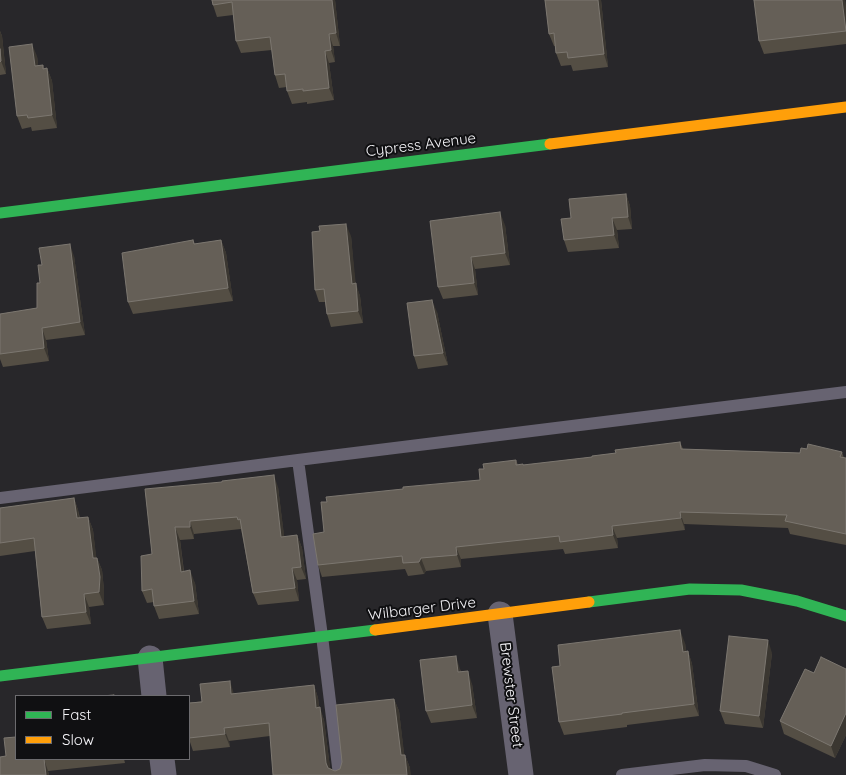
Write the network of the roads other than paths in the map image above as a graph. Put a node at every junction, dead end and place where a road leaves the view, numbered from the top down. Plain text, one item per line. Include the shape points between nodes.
1 (846, 107) edge
2 (0, 213) edge
3 (846, 392) edge
4 (298, 460) junction
5 (0, 498) edge
6 (500, 614) junction
7 (846, 616) edge
8 (322, 636) junction
9 (150, 658) junction
10 (0, 676) edge
11 (154, 695) edge
12 (162, 760) edge
13 (164, 775) edge
14 (339, 775) edge
15 (521, 775) edge
16 (622, 775) edge
17 (774, 775) edge

1 - 2 street, Cypress Avenue
3 - 4 lane
4 - 5 lane
4 - 8 lane
6 - 7 street, Wilbarger Drive via 690,589 741,590 797,601
6 - 8 street, Wilbarger Drive
6 - 15 street, Brewster Street
8 - 9 street, Wilbarger Drive
8 - 14 lane
9 - 10 street, Wilbarger Drive
9 - 11 street
12 - 13 street
16 - 17 lane via 705,765 746,766

